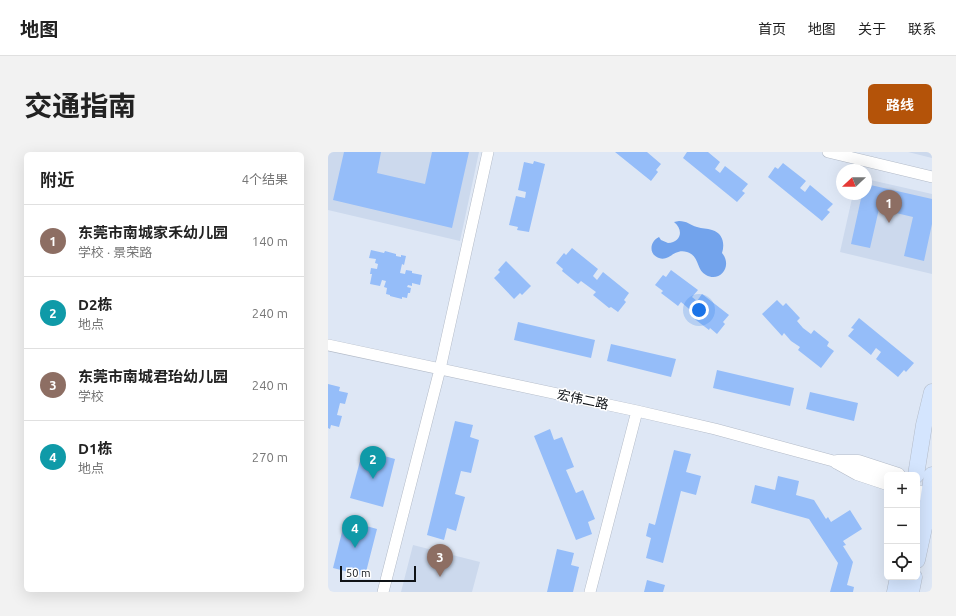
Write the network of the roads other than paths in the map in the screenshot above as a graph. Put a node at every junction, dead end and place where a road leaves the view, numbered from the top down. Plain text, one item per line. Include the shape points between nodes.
1 (488, 152) edge
2 (828, 152) edge
3 (932, 177) edge
4 (328, 345) edge
5 (440, 369) junction
6 (932, 392) edge
7 (636, 410) junction
8 (837, 462) junction
9 (889, 472) edge
10 (916, 472) edge
11 (884, 481) edge
12 (927, 488) edge
13 (920, 546) edge
14 (897, 580) edge
15 (913, 580) edge
16 (383, 592) edge
17 (590, 592) edge
18 (895, 592) edge
19 (911, 592) edge

1 - 5 street
2 - 3 street
4 - 5 street, 宏伟二路
5 - 7 street, 宏伟二路
5 - 16 street
6 - 10 main road
7 - 8 street, 宏伟二路
7 - 17 street
8 - 9 street, 宏伟二路 via 858,462
8 - 11 street, 宏伟二路 via 857,473
12 - 13 main road via 925,523
14 - 18 main road
15 - 19 main road

